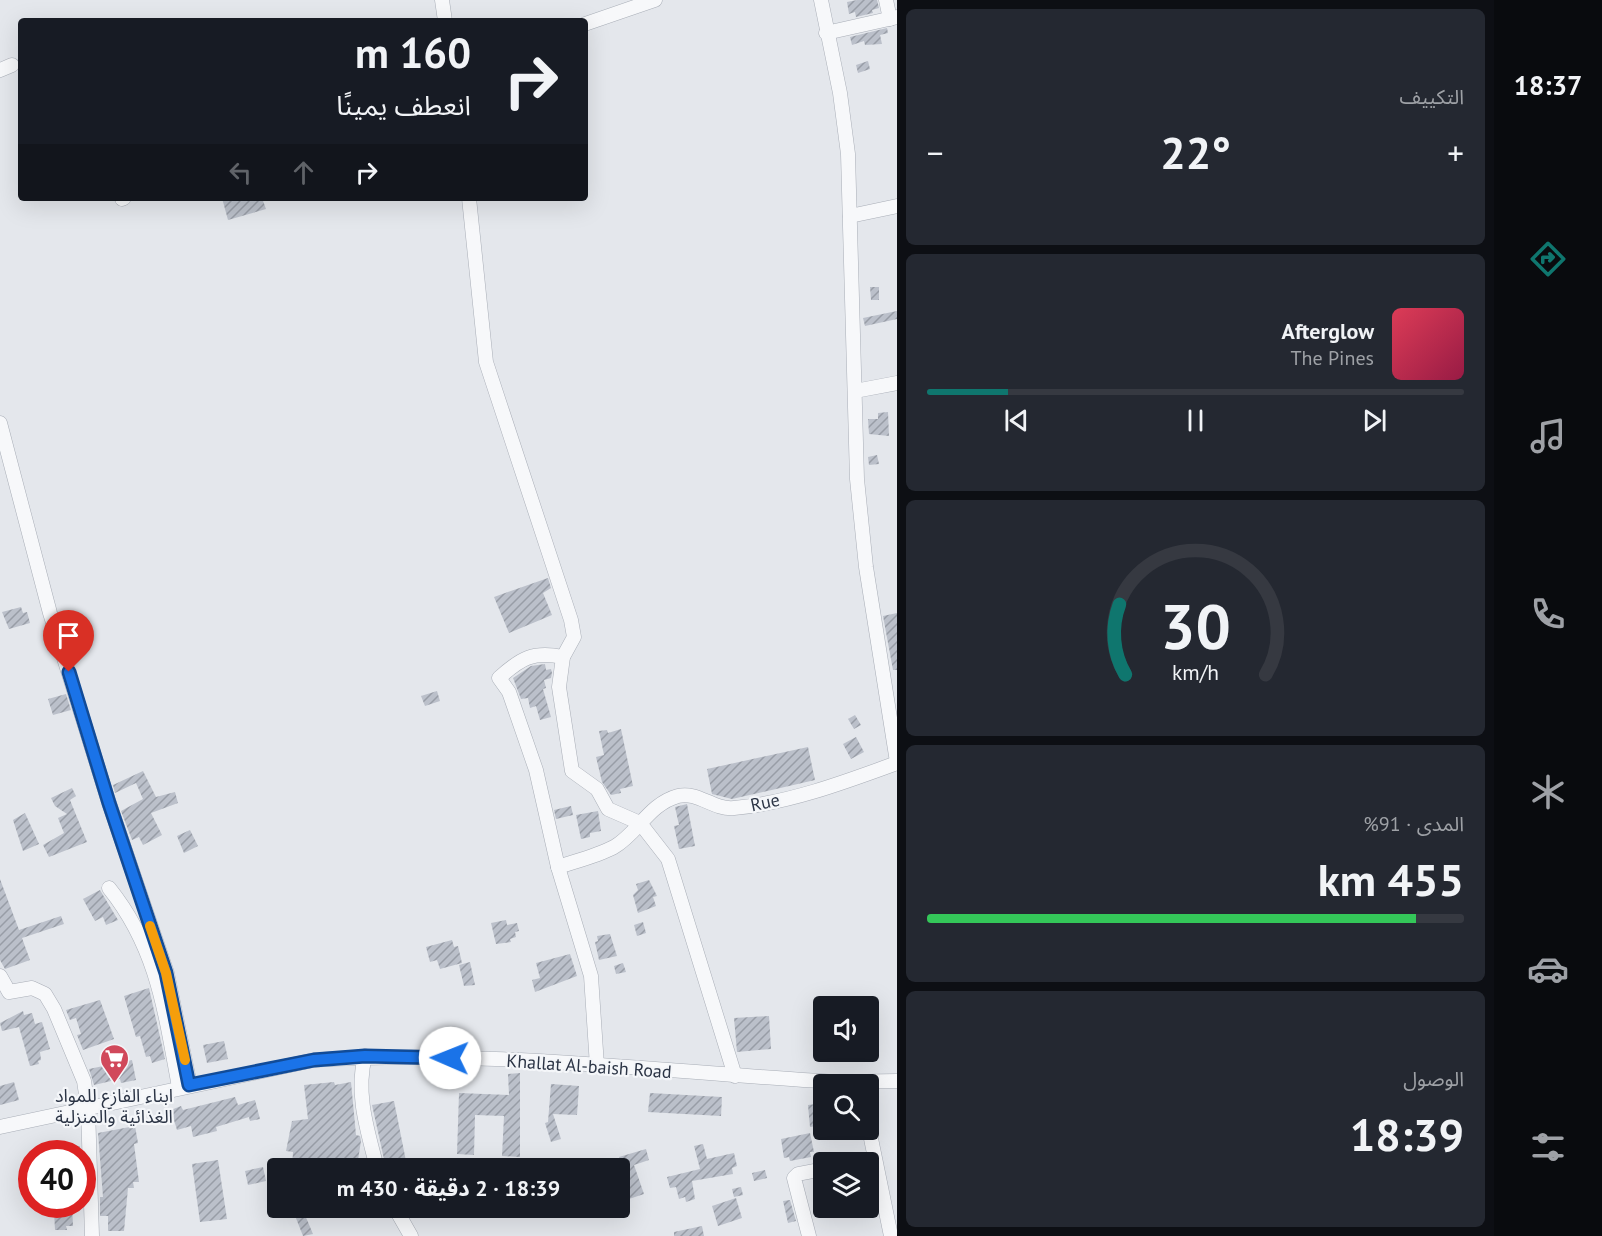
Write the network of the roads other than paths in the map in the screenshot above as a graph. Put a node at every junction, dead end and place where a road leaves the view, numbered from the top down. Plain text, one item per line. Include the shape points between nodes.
1 (442, 0) edge
2 (655, 0) edge
3 (822, 0) edge
4 (886, 0) edge
5 (445, 18) edge
6 (893, 18) edge
7 (588, 23) edge
8 (826, 33) junction
9 (469, 201) edge
10 (897, 206) edge
11 (850, 216) junction
12 (897, 383) edge
13 (855, 391) junction
14 (0, 423) edge
15 (562, 657) junction
16 (897, 763) edge
17 (640, 823) junction
18 (558, 867) junction
19 (109, 888) dead end
20 (0, 976) edge
21 (365, 1056) junction
22 (597, 1066) junction
23 (735, 1076) junction
24 (813, 1081) edge
25 (897, 1081) edge
26 (879, 1083) edge
27 (184, 1086) junction
28 (88, 1108) junction
29 (0, 1128) edge
30 (375, 1158) edge
31 (813, 1171) edge
32 (879, 1172) edge
33 (891, 1207) edge
34 (401, 1218) edge
35 (92, 1236) edge
36 (411, 1236) edge
37 (809, 1236) edge
38 (891, 1236) edge

1 - 5 street
2 - 7 street
3 - 8 street
4 - 6 street
6 - 8 street
8 - 11 street via 844,124
9 - 15 street via 486,362 571,620 574,637
10 - 11 street
11 - 13 street
12 - 13 street
13 - 16 street via 857,479
14 - 27 street via 50,613 166,973
15 - 17 street via 559,687 572,771 597,789 608,809
15 - 18 street via 541,653 516,663 499,678 509,692 536,770
16 - 17 street, Rue via 812,792 735,808 713,806 689,795 678,796 652,810
17 - 18 street, Rue via 615,846
17 - 23 street via 668,859
18 - 22 street via 591,976
19 - 27 street via 130,913 150,958
20 - 28 street via 9,992 32,988 45,994 84,1081
21 - 22 street, Khallat Al-baish Road
21 - 27 street, Khallat Al-baish Road via 314,1060
21 - 30 street via 360,1077 362,1103
22 - 23 street, Khallat Al-baish Road
23 - 24 street, Khallat Al-baish Road
25 - 26 street, Khallat Al-baish Road
27 - 28 street, Khallat Al-baish Road
28 - 29 street, Khallat Al-baish Road
28 - 35 street
31 - 37 street via 794,1178
32 - 33 street
33 - 38 street
34 - 36 street

